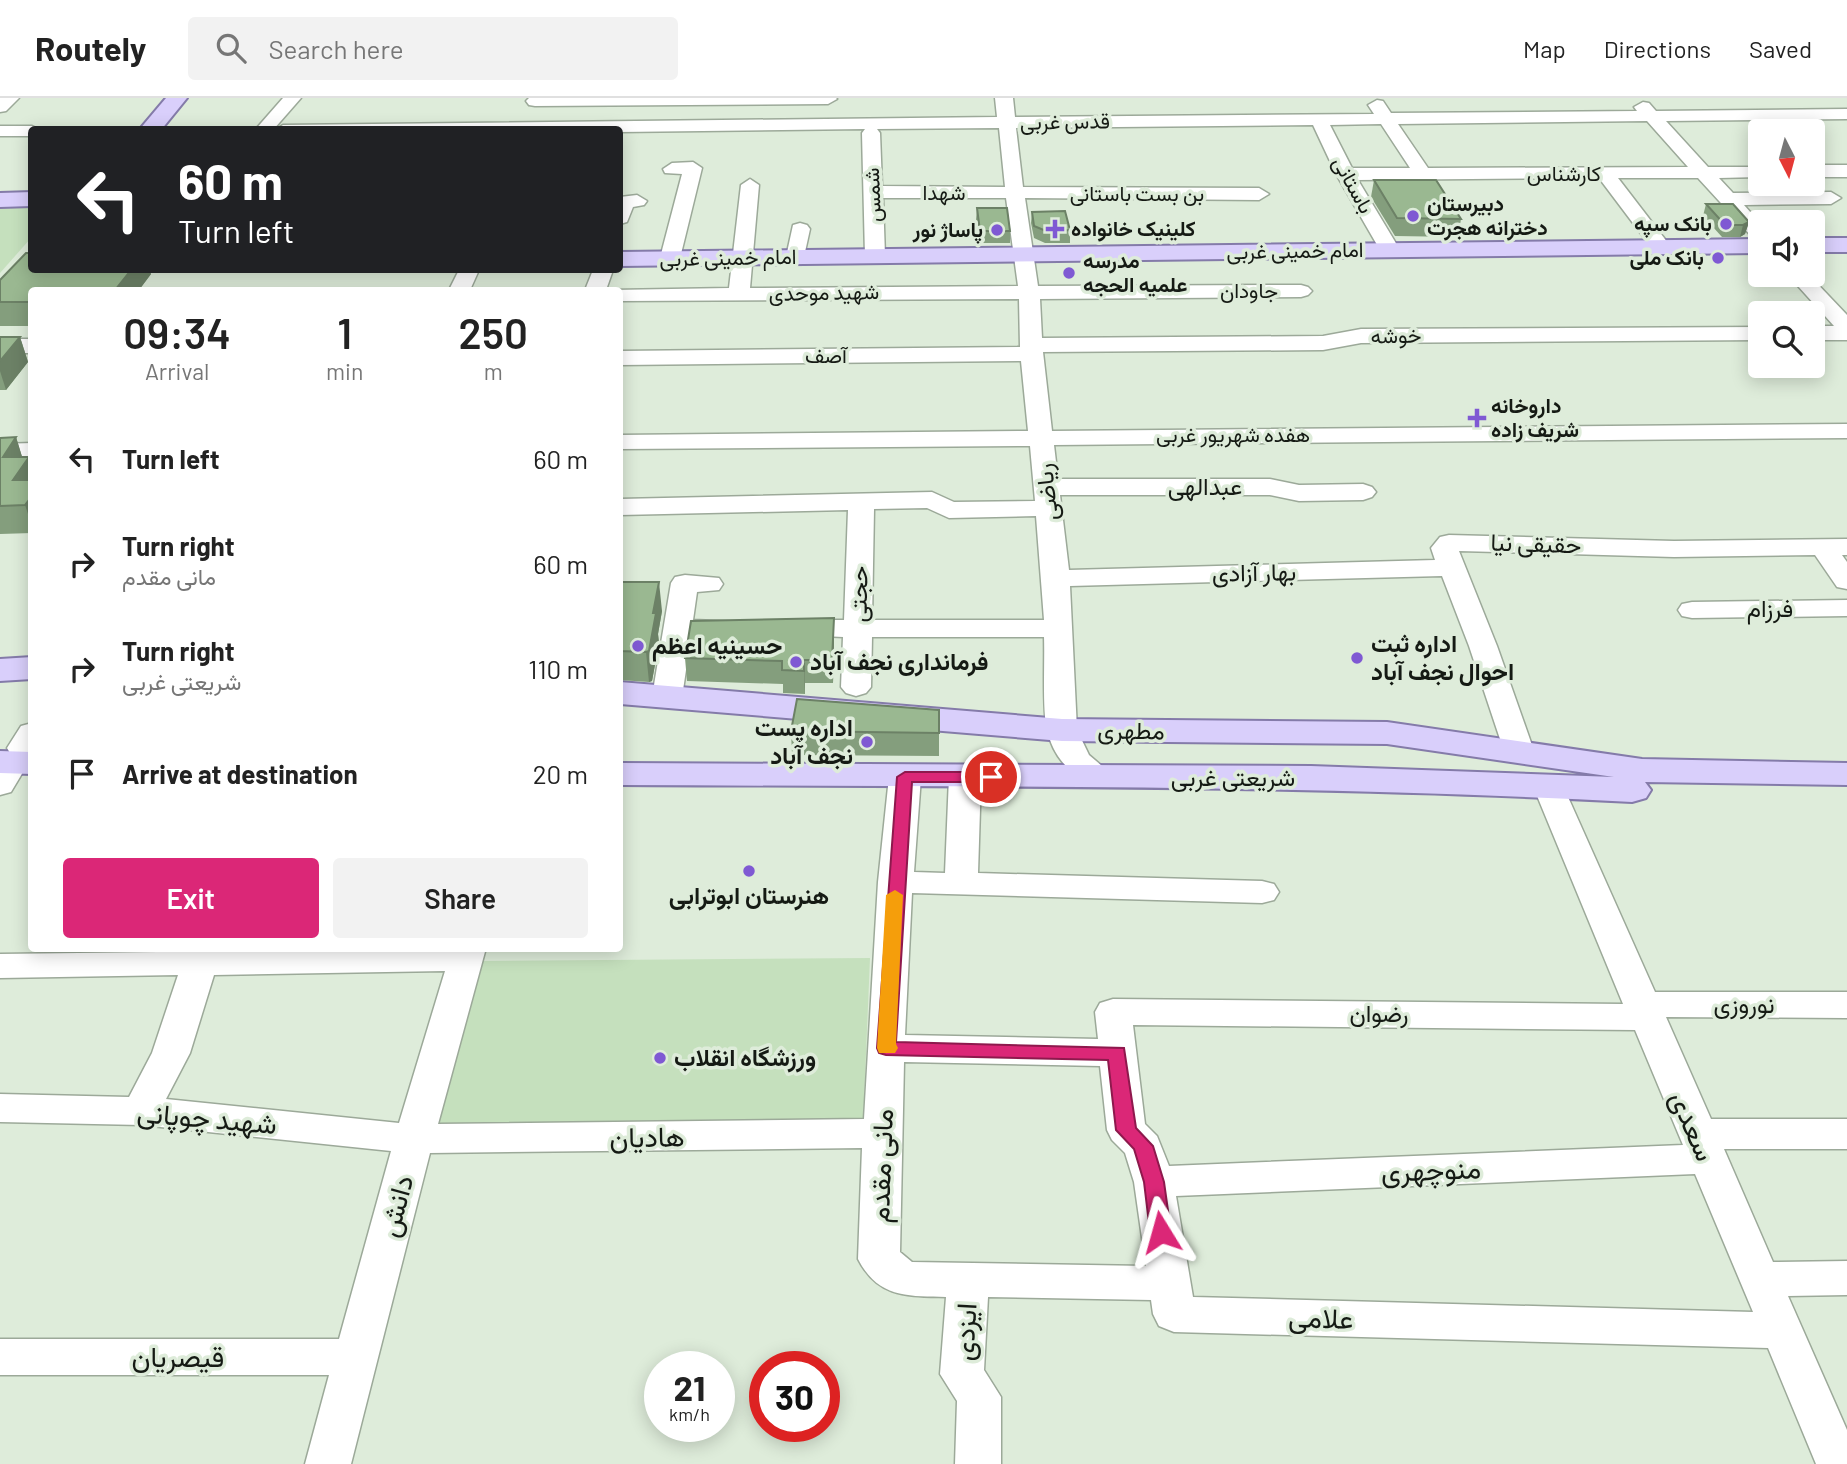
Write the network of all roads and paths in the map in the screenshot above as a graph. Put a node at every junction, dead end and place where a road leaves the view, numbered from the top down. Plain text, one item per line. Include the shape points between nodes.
1 (10, 98) edge
2 (177, 98) edge
3 (292, 98) edge
4 (1004, 98) edge
5 (1373, 98) edge
6 (1635, 98) edge
7 (536, 99) edge
8 (734, 99) edge
9 (828, 99) edge
10 (0, 107) edge
11 (1847, 114) edge
12 (1652, 116) junction
13 (1319, 119) junction
14 (1385, 119) junction
15 (152, 126) edge
16 (267, 126) edge
17 (523, 126) edge
18 (1009, 128) junction
19 (623, 129) edge
20 (0, 131) edge
21 (28, 131) edge
22 (728, 131) junction
23 (871, 133) junction
24 (623, 138) edge
25 (672, 169) dead end
26 (1825, 171) edge
27 (1847, 171) edge
28 (1748, 172) edge
29 (1705, 173) junction
30 (1345, 174) junction
31 (1423, 174) junction
32 (1605, 174) junction
33 (750, 185) dead end
34 (873, 192) junction
35 (1016, 194) junction
36 (1259, 194) dead end
37 (1831, 198) dead end
38 (28, 199) edge
39 (1728, 199) junction
40 (0, 200) edge
41 (637, 201) dead end
42 (623, 208) edge
43 (1748, 221) edge
44 (800, 229) dead end
45 (1825, 245) edge
46 (1847, 245) edge
47 (1748, 246) edge
48 (1661, 247) junction
49 (1390, 250) junction
50 (1022, 254) junction
51 (875, 256) junction
52 (744, 257) junction
53 (796, 257) junction
54 (670, 258) junction
55 (623, 259) edge
56 (1808, 287) edge
57 (1029, 291) junction
58 (1301, 291) dead end
59 (739, 294) junction
60 (623, 295) edge
61 (1847, 331) edge
62 (1825, 332) edge
63 (1748, 334) edge
64 (0, 346) edge
65 (28, 346) edge
66 (1032, 349) junction
67 (623, 358) edge
68 (1847, 431) edge
69 (1041, 437) junction
70 (623, 442) edge
71 (28, 450) edge
72 (0, 451) edge
73 (1363, 492) dead end
74 (1047, 498) junction
75 (861, 502) junction
76 (623, 506) edge
77 (1835, 547) edge
78 (1451, 568) junction
79 (1056, 578) junction
80 (1847, 580) edge
81 (709, 584) dead end
82 (1847, 608) edge
83 (1692, 610) dead end
84 (679, 628) junction
85 (858, 628) junction
86 (1058, 629) junction
87 (28, 668) edge
88 (0, 670) edge
89 (856, 687) dead end
90 (623, 693) edge
91 (667, 697) junction
92 (1064, 733) junction
93 (1518, 751) junction
94 (623, 774) edge
95 (1847, 774) edge
96 (905, 777) junction
97 (965, 777) junction
98 (1111, 777) junction
99 (1043, 778) junction
100 (1549, 786) junction
101 (1847, 795) edge
102 (895, 882) junction
103 (961, 884) junction
104 (1262, 892) dead end
105 (468, 954) edge
106 (200, 963) junction
107 (0, 966) edge
108 (1847, 1005) edge
109 (1644, 1010) junction
110 (1113, 1012) joint
111 (886, 1048) junction
112 (1117, 1053) junction
113 (0, 1108) edge
114 (141, 1111) junction
115 (881, 1133) junction
116 (1847, 1134) edge
117 (414, 1139) junction
118 (1702, 1146) junction
119 (1154, 1182) junction
120 (1847, 1278) edge
121 (1759, 1279) junction
122 (968, 1280) junction
123 (1168, 1283) junction
124 (1782, 1331) junction
125 (0, 1357) edge
126 (357, 1357) junction
127 (328, 1464) edge
128 (978, 1464) edge
129 (1839, 1464) edge

1 - 10 street
2 - 15 main road
3 - 16 street
4 - 18 street
5 - 14 street
6 - 12 street
7 - 8 street
7 - 17 street
8 - 9 street
8 - 22 street
11 - 12 street, قدس غربی
12 - 14 street, قدس غربی
12 - 29 street
13 - 14 street, قدس غربی
13 - 18 street, قدس غربی
13 - 30 street, باستانی
14 - 31 street
18 - 22 street, قدس غربی
18 - 23 street
18 - 35 street
19 - 22 street, قدس غربی
20 - 21 street
22 - 23 street
22 - 24 street
23 - 34 street, شمس
25 - 54 street via 694,168
26 - 27 street
28 - 29 street, کارشناس
29 - 32 street, کارشناس
29 - 39 street
30 - 31 street, کارشناس
30 - 49 street, باستانی
31 - 32 street, کارشناس
32 - 48 street
33 - 52 street
34 - 35 street, شهدا
34 - 51 street, شمس
35 - 36 street, بن بست باستانی
35 - 50 street
37 - 39 street
38 - 40 main road
39 - 43 street
41 - 42 street via 625,201
44 - 53 street
45 - 46 main road
47 - 48 main road, امام خمینی غربی
48 - 49 main road, امام خمینی غربی
49 - 50 main road, امام خمینی غربی
50 - 51 main road, امام خمینی غربی
50 - 57 street, ریاضی
51 - 53 main road, امام خمینی غربی
52 - 53 main road, امام خمینی غربی
52 - 54 main road, امام خمینی غربی
52 - 59 street
54 - 55 main road, امام خمینی غربی
56 - 61 street
57 - 58 street, جاودان
57 - 59 street, شهید موحدی
57 - 66 street, ریاضی
59 - 60 street, شهید موحدی
61 - 62 street
63 - 66 street, خوشه via 1362,336 1323,343
64 - 65 street
66 - 67 street, آصف
66 - 69 street, ریاضی
68 - 69 street, هفده شهریور غربی
69 - 70 street, هفده شهریور غربی
69 - 74 street, ریاضی
71 - 72 street
73 - 74 street, عبدالهی via 1299,493 1270,487
74 - 75 street, عبدالهی via 949,510 932,500
74 - 79 street, ریاضی
75 - 76 street, عبدالهی
75 - 85 street, حجتی
77 - 78 street, حقیقی نیا via 1674,549 1449,542 1444,548
77 - 80 street
78 - 79 street, بهار آزادی
78 - 93 street
79 - 86 street, ریاضی
81 - 84 street via 685,583 670,600
82 - 83 street, فرزام
84 - 85 street
84 - 91 street
85 - 86 street
85 - 89 street, حجتی
86 - 92 street, ریاضی
87 - 88 main road
90 - 91 main road, مطهری
91 - 92 main road, مطهری
92 - 93 main road, مطهری via 1387,733
92 - 98 street via 1076,760 1093,773
92 - 99 street via 1049,734 1060,744 1063,758 1058,769
93 - 95 main road, مطهری via 1642,770
94 - 96 main road, شریعتی غربی
96 - 97 main road, شریعتی غربی
96 - 102 street, مانی مقدم
97 - 99 main road, شریعتی غربی
97 - 103 street
98 - 99 main road, شریعتی غربی
98 - 100 main road, شریعتی غربی
100 - 101 main road, شریعتی غربی
100 - 109 street, سعدی
102 - 103 street
102 - 111 street, مانی مقدم
103 - 104 street
105 - 106 street
105 - 117 street, دانش
106 - 107 street
106 - 114 street via 171,1053
108 - 109 street, نوروزی
109 - 110 street, رضوان
109 - 118 street, سعدی
110 - 112 street, علامی
111 - 112 street
111 - 115 street, مانی مقدم
112 - 119 street, علامی via 1126,1130 1143,1146
113 - 114 street, شهید چوپانی
114 - 117 street, شهید چوپانی
115 - 117 street, هادیان
115 - 122 street, مانی مقدم via 878,1259 903,1279
116 - 118 street, منوچهری
117 - 126 street, دانش
118 - 119 street, منوچهری
118 - 121 street, سعدی
119 - 123 street, علامی
120 - 121 street
121 - 124 street, سعدی
122 - 123 street, مانی مقدم
122 - 128 street, ایزدی via 962,1374 979,1397
123 - 124 street, علامی via 1174,1314
124 - 129 street, سعدی
125 - 126 street, قیصریان
126 - 127 street, دانش

